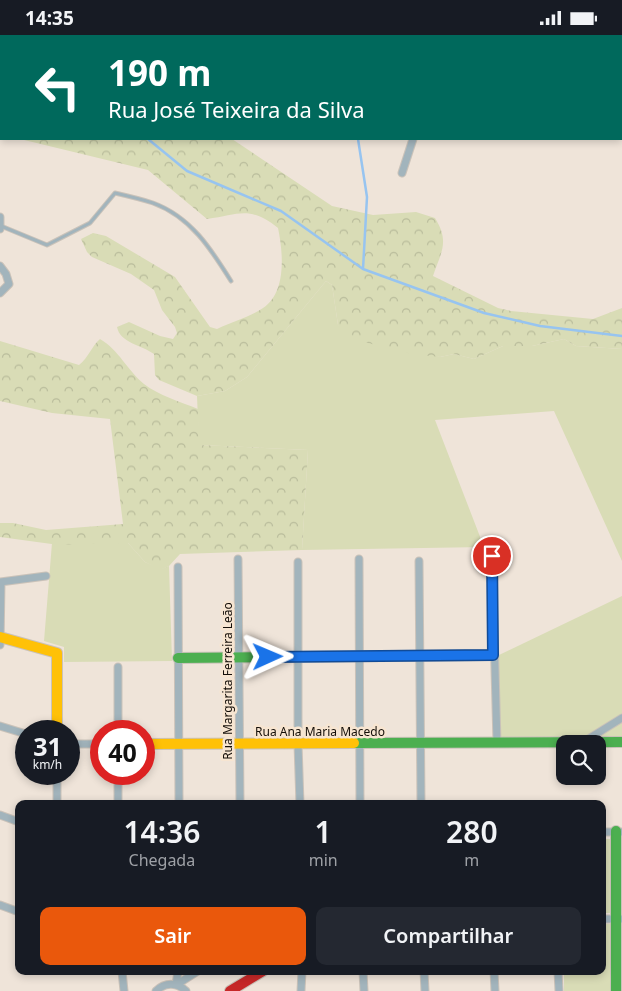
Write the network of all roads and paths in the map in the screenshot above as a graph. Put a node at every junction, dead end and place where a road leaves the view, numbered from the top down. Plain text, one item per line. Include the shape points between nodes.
1 (413, 140) edge
2 (402, 173) dead end
3 (0, 217) edge
4 (0, 228) edge
5 (0, 266) edge
6 (231, 281) dead end
7 (0, 293) edge
8 (492, 556) dead end
9 (238, 559) dead end
10 (359, 559) dead end
11 (419, 561) dead end
12 (298, 562) dead end
13 (178, 567) dead end
14 (46, 576) dead end
15 (1, 582) edge
16 (0, 637) edge
17 (0, 645) edge
18 (493, 655) junction
19 (299, 656) junction
20 (419, 656) junction
21 (238, 657) junction
22 (360, 657) junction
23 (178, 658) junction
24 (118, 667) dead end
25 (622, 718) edge
26 (57, 720) edge
27 (118, 720) edge
28 (0, 726) edge
29 (15, 731) edge
30 (595, 735) edge
31 (606, 742) edge
32 (622, 742) edge
33 (360, 743) junction
34 (420, 743) junction
35 (497, 743) junction
36 (556, 743) edge
37 (155, 744) edge
38 (178, 744) junction
39 (238, 744) junction
40 (298, 744) junction
41 (57, 785) edge
42 (118, 785) edge
43 (58, 800) edge
44 (118, 800) edge
45 (179, 800) edge
46 (240, 800) edge
47 (300, 800) edge
48 (360, 800) edge
49 (421, 800) edge
50 (0, 815) edge
51 (15, 821) edge
52 (619, 831) edge
53 (606, 832) edge
54 (0, 905) edge
55 (15, 911) edge
56 (606, 919) edge
57 (619, 919) edge
58 (122, 975) edge
59 (177, 975) edge
60 (192, 975) edge
61 (256, 975) edge
62 (302, 975) edge
63 (363, 975) edge
64 (424, 975) edge
65 (494, 975) edge
66 (558, 975) edge
67 (176, 985) junction
68 (124, 991) edge
69 (156, 991) edge
70 (186, 991) edge
71 (230, 991) edge
72 (301, 991) edge
73 (364, 991) edge
74 (425, 991) edge
75 (495, 991) edge
76 (559, 991) edge
77 (616, 991) edge

1 - 2 street
3 - 4 street
4 - 6 lane via 47,245 90,223 115,193 153,203 182,219 208,244
5 - 7 street via 9,285
8 - 18 street
9 - 21 street, Rua Margarita Ferreira Leão
10 - 22 street
11 - 20 street
12 - 19 street
13 - 23 street
14 - 15 street
15 - 16 street
16 - 17 street
16 - 26 street via 56,653
18 - 20 street
18 - 35 street
19 - 21 street
19 - 22 street
19 - 40 street
20 - 22 street
20 - 34 street
21 - 23 street
21 - 39 street, Rua Margarita Ferreira Leão
22 - 33 street
23 - 38 street
24 - 27 street
25 - 30 street
28 - 29 street
31 - 32 street, Rua Ana Maria Macedo
33 - 34 street, Rua Ana Maria Macedo
33 - 40 street, Rua Ana Maria Macedo
33 - 48 street
34 - 35 street, Rua Ana Maria Macedo
34 - 49 street
35 - 36 street, Rua Ana Maria Macedo
37 - 38 street, Rua Ana Maria Macedo
38 - 39 street, Rua Ana Maria Macedo
38 - 45 street
39 - 40 street, Rua Ana Maria Macedo
39 - 46 street, Rua Margarita Ferreira Leão
40 - 47 street
41 - 43 street
42 - 44 street
50 - 51 street
52 - 53 street
52 - 57 street
54 - 55 street
56 - 57 street
57 - 77 street
58 - 68 street
59 - 67 street
60 - 67 street
61 - 71 street
62 - 72 street
63 - 73 street
64 - 74 street
65 - 75 street
66 - 76 street
67 - 69 street via 162,986
67 - 70 street

